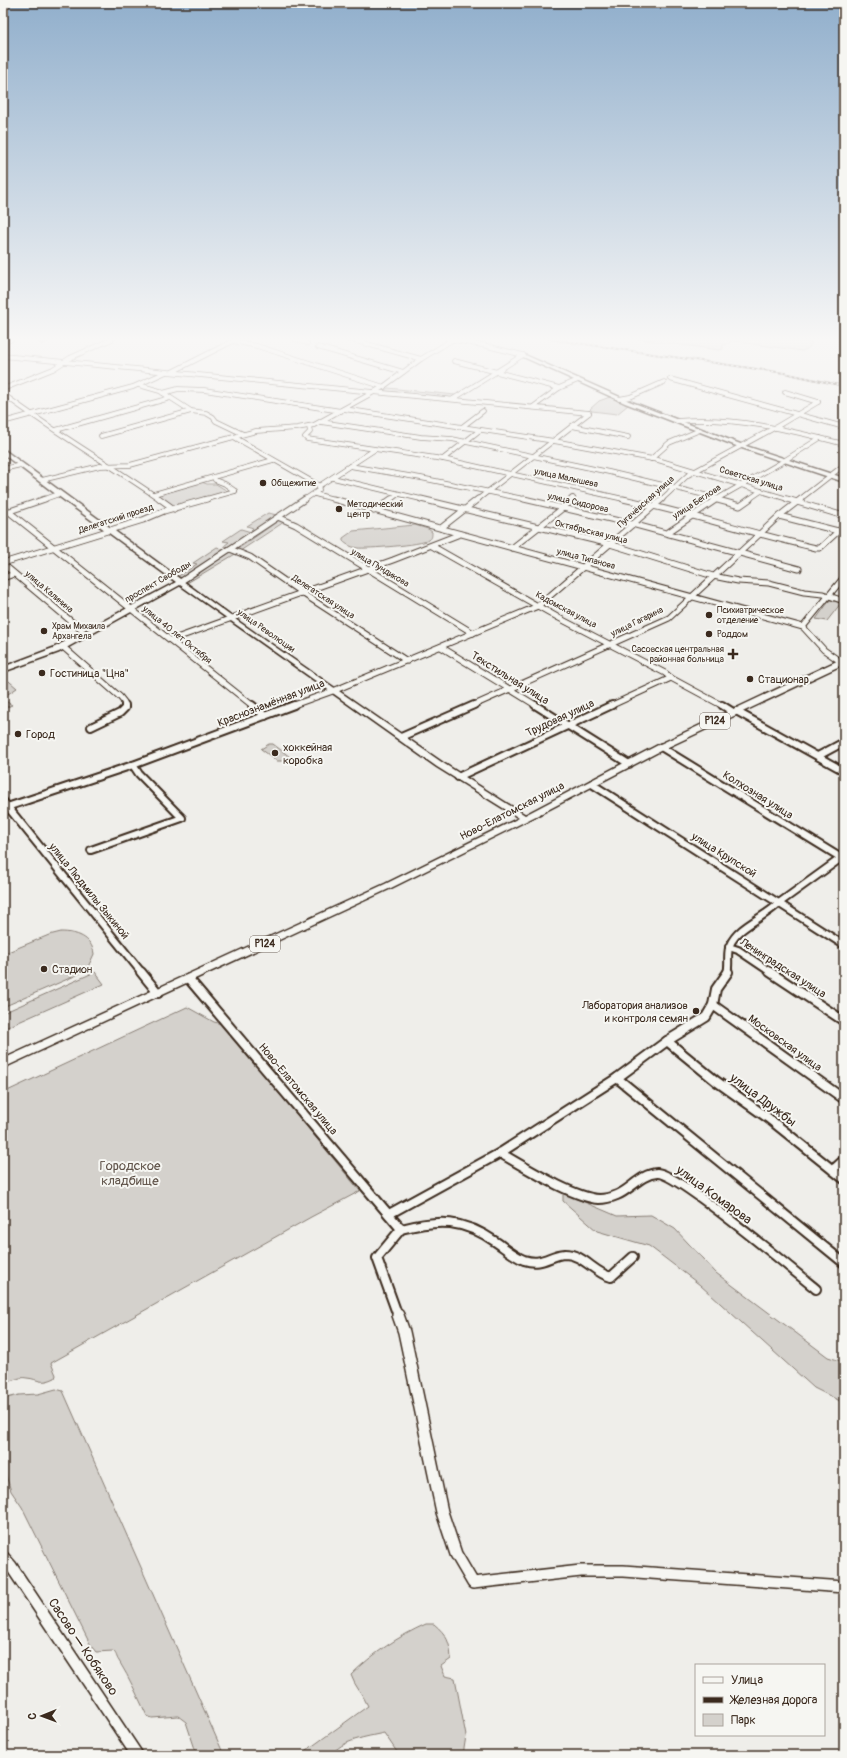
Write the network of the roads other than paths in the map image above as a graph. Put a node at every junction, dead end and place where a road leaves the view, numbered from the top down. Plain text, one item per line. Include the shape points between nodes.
1 (41, 421) edge
2 (88, 421) edge
3 (153, 421) edge
4 (216, 421) edge
5 (420, 421) edge
6 (469, 421) edge
7 (578, 421) edge
8 (677, 421) edge
9 (710, 421) edge
10 (785, 421) edge
11 (822, 421) edge
12 (321, 422) joint
13 (309, 426) junction
14 (572, 426) junction
15 (462, 427) junction
16 (776, 427) junction
17 (844, 427) edge
18 (56, 430) junction
19 (480, 430) junction
20 (700, 430) junction
21 (243, 434) junction
22 (101, 436) dead end
23 (234, 437) junction
24 (628, 437) dead end
25 (820, 438) junction
26 (554, 441) junction
27 (465, 442) junction
28 (844, 444) edge
29 (741, 446) junction
30 (374, 450) junction
31 (3, 451) edge
32 (533, 457) junction
33 (443, 459) junction
34 (650, 459) junction
35 (273, 460) junction
36 (784, 460) junction
37 (22, 465) junction
38 (112, 466) junction
39 (350, 466) junction
40 (844, 466) edge
41 (3, 469) edge
42 (694, 470) junction
43 (511, 474) junction
44 (214, 477) junction
45 (831, 477) junction
46 (333, 478) junction
47 (42, 480) junction
48 (844, 480) edge
49 (740, 484) junction
50 (319, 486) junction
51 (674, 488) junction
52 (489, 491) junction
53 (761, 491) junction
54 (59, 494) junction
55 (154, 494) junction
56 (315, 494) junction
57 (398, 494) junction
58 (573, 498) dead end
59 (716, 498) junction
60 (796, 501) junction
61 (655, 506) junction
62 (3, 508) edge
63 (563, 508) junction
64 (174, 509) junction
65 (465, 510) junction
66 (374, 511) junction
67 (5, 513) edge
68 (689, 515) junction
69 (779, 516) junction
70 (844, 516) edge
71 (278, 517) junction
72 (632, 524) junction
73 (844, 526) edge
74 (538, 527) junction
75 (441, 528) junction
76 (108, 530) junction
77 (838, 532) junction
78 (667, 533) junction
79 (460, 534) junction
80 (758, 535) junction
81 (610, 544) junction
82 (432, 546) junction
83 (54, 548) junction
84 (512, 548) junction
85 (230, 549) junction
86 (737, 554) junction
87 (3, 563) edge
88 (584, 567) junction
89 (368, 569) junction
90 (800, 569) dead end
91 (14, 574) junction
92 (713, 576) junction
93 (844, 577) edge
94 (3, 578) edge
95 (180, 582) junction
96 (302, 593) junction
97 (692, 596) junction
98 (828, 596) junction
99 (844, 601) edge
100 (538, 606) junction
101 (130, 608) junction
102 (230, 618) junction
103 (803, 627) junction
104 (85, 633) junction
105 (473, 633) junction
106 (171, 640) junction
107 (612, 645) junction
108 (62, 646) junction
109 (441, 647) junction
110 (408, 661) junction
111 (843, 663) edge
112 (3, 670) edge
113 (671, 678) junction
114 (510, 690) junction
115 (333, 691) junction
116 (734, 711) junction
117 (265, 716) junction
118 (568, 726) junction
119 (91, 727) dead end
120 (401, 737) junction
121 (844, 742) edge
122 (661, 747) junction
123 (818, 756) junction
124 (629, 764) junction
125 (133, 765) junction
126 (844, 771) edge
127 (458, 777) junction
128 (592, 784) junction
129 (5, 804) edge
130 (525, 818) junction
131 (91, 850) dead end
132 (843, 858) edge
133 (779, 903) junction
134 (844, 945) edge
135 (729, 947) junction
136 (189, 979) junction
137 (158, 993) junction
138 (713, 1005) junction
139 (844, 1021) edge
140 (667, 1041) junction
141 (3, 1064) edge
142 (617, 1078) junction
143 (844, 1099) edge
144 (500, 1153) junction
145 (844, 1160) edge
146 (833, 1170) junction
147 (844, 1179) edge
148 (389, 1214) junction
149 (401, 1229) junction
150 (633, 1257) dead end
151 (844, 1263) edge
152 (816, 1289) dead end
153 (3, 1557) edge
154 (844, 1587) edge
155 (137, 1755) edge

1 - 18 street
2 - 18 street
3 - 22 street
4 - 21 street
5 - 15 street, Советская улица
6 - 15 street
7 - 14 street
8 - 20 main road
9 - 16 street
10 - 16 street, Пугачёвская улица
11 - 17 street
12 - 13 street
12 - 27 street
13 - 21 street
13 - 30 street, улица Малышева via 310,432 305,437 307,438
14 - 24 street
14 - 26 street
15 - 19 street, Советская улица
16 - 25 street
16 - 29 street, Пугачёвская улица
18 - 38 street
19 - 26 street, Советская улица
19 - 27 street
20 - 29 main road
20 - 34 street via 669,443
21 - 23 street
23 - 35 street
23 - 38 street via 130,465
25 - 28 street
25 - 36 street, улица Беглова
26 - 32 street
26 - 34 street, Советская улица
27 - 32 street
27 - 33 street
29 - 36 main road
29 - 42 street, Пугачёвская улица
30 - 33 street, улица Малышева
30 - 39 street
31 - 37 main road, улица Революции
32 - 43 street
32 - 51 street
33 - 43 street, улица Малышева
34 - 42 street, Советская улица
35 - 44 street, Делегатский проезд
35 - 50 street
36 - 45 main road
36 - 49 street, улица Беглова
37 - 41 street
37 - 47 main road, улица Революции
38 - 47 street via 100,466
38 - 55 street
39 - 46 street
39 - 52 street, улица Сидорова via 418,476
40 - 45 street, улица Гагарина
42 - 49 street, Советская улица
42 - 51 street, Пугачёвская улица
43 - 52 street
43 - 61 street, улица Малышева
44 - 55 street, Делегатский проезд
44 - 64 street, Делегатский проезд via 235,491
45 - 48 main road
45 - 60 street, улица Гагарина
46 - 50 street
46 - 57 street, Октябрьская улица
47 - 54 main road, улица Революции
49 - 53 street, Советская улица
49 - 59 street, улица Беглова
50 - 56 street
51 - 59 street
51 - 61 street, Пугачёвская улица
52 - 63 street, улица Сидорова
52 - 65 street
53 - 59 street via 740,506
53 - 60 street, Советская улица
54 - 67 street
54 - 76 main road, улица Революции
55 - 64 street
56 - 66 street, улица Типанова
56 - 71 street, проспект Свободы
57 - 65 street, Октябрьская улица
57 - 66 street
58 - 63 street
59 - 68 street, улица Беглова
60 - 69 street, улица Гагарина
60 - 70 street, Советская улица
61 - 68 street, улица Малышева
61 - 72 street, Пугачёвская улица
62 - 67 street, улица 40 лет Октября
63 - 72 street, улица Сидорова
63 - 74 street
64 - 76 street, Делегатский проезд
65 - 74 street, Октябрьская улица
65 - 75 street
66 - 75 street, улица Типанова
67 - 83 street, улица 40 лет Октября
68 - 78 street, улица Беглова
68 - 80 street, улица Малышева
69 - 77 street
69 - 80 street, улица Гагарина
71 - 85 street, проспект Свободы
71 - 89 street, улица Пундикова via 296,525
72 - 78 street, улица Сидорова
72 - 81 street, Пугачёвская улица
73 - 77 street
74 - 81 street, Октябрьская улица
74 - 84 street
75 - 79 street, улица Типанова
76 - 83 street, Делегатский проезд
76 - 95 main road, улица Революции
77 - 80 street, улица Малышева via 818,548
78 - 86 street, улица Сидорова
79 - 82 street
79 - 84 street, улица Типанова
80 - 86 street, улица Гагарина
81 - 88 street, Пугачёвская улица
81 - 92 street, Октябрьская улица
82 - 89 street
82 - 100 street, Кадомская улица
83 - 87 street, Делегатский проезд
83 - 101 street, улица 40 лет Октября
84 - 88 street, улица Типанова
85 - 95 street, проспект Свободы
85 - 96 street, Делегатская улица via 250,557
86 - 90 street, улица Сидорова
86 - 92 street, улица Гагарина
87 - 91 street, улица Калинина
88 - 97 street, улица Типанова
88 - 100 street, Пугачёвская улица
89 - 96 street
89 - 105 street, улица Пундикова
91 - 94 street
91 - 104 street, улица Калинина
92 - 97 street, улица Гагарина
92 - 98 street, Октябрьская улица via 769,583
93 - 98 street
95 - 101 main road, проспект Свободы
95 - 102 main road, улица Революции
96 - 102 street
96 - 110 street, Делегатская улица
97 - 103 street, улица Типанова
97 - 107 street, улица Гагарина via 665,620
98 - 99 street, Октябрьская улица
98 - 103 street
100 - 105 street, Краснознамённая улица
100 - 107 street, Кадомская улица
101 - 104 main road, проспект Свободы
101 - 106 street, улица 40 лет Октября
102 - 106 street
102 - 115 main road, улица Революции
103 - 111 street via 824,650
104 - 108 main road, проспект Свободы
105 - 109 street, Краснознамённая улица
106 - 117 street, улица 40 лет Октября
107 - 113 street, Кадомская улица
107 - 114 street, улица Гагарина
108 - 112 main road, проспект Свободы
108 - 119 street via 126,705 120,713
109 - 110 street, Краснознамённая улица
109 - 114 street, Текстильная улица
110 - 115 street, Краснознамённая улица
111 - 116 main road, Ново-Елатомская улица / Р124
113 - 116 street, Кадомская улица
113 - 118 street, Трудовая улица
114 - 118 street, Текстильная улица
114 - 120 street, улица Гагарина
115 - 117 street, Краснознамённая улица
115 - 120 main road, улица Революции
116 - 122 main road, Ново-Елатомская улица / Р124
116 - 123 street, Кадомская улица
117 - 125 street, Краснознамённая улица
118 - 124 street, Текстильная улица
118 - 127 street, Трудовая улица
120 - 127 main road, улица Революции
121 - 123 street
122 - 124 main road, Ново-Елатомская улица / Р124
122 - 132 street, Колхозная улица
123 - 126 street, Кадомская улица
124 - 128 main road, Ново-Елатомская улица / Р124
125 - 129 street, Краснознамённая улица
125 - 131 street via 182,818
127 - 130 main road, улица Революции
128 - 130 main road, Ново-Елатомская улица / Р124
128 - 133 street, улица Крупской
129 - 137 street, улица Людмилы Зыкиной
130 - 136 main road, Ново-Елатомская улица / Р124 via 388,886
132 - 133 street
133 - 134 street, улица Крупской
133 - 135 street via 735,935
135 - 138 street via 728,971 716,989
135 - 139 street, Ленинградская улица via 738,950
136 - 137 main road, Ново-Елатомская улица / Р124
136 - 148 street, Ново-Елатомская улица
137 - 141 main road, Ново-Елатомская улица / Р124
138 - 140 street via 706,1017
138 - 143 street, Московская улица
140 - 142 street
140 - 146 street, улица Дружбы
142 - 144 street
142 - 151 street
144 - 148 street
144 - 152 street, улица Комарова via 577,1194 600,1199 617,1195 645,1177 657,1173 672,1178
145 - 146 street
146 - 147 street, улица Дружбы
148 - 149 street, Ново-Елатомская улица
149 - 150 street via 432,1222 456,1223 476,1229 527,1261 542,1263 559,1254 570,1255 611,1277
149 - 154 street via 377,1258 404,1332 442,1512 456,1554 473,1583 581,1571 623,1571
153 - 155 street, Сасово — Кобяково

